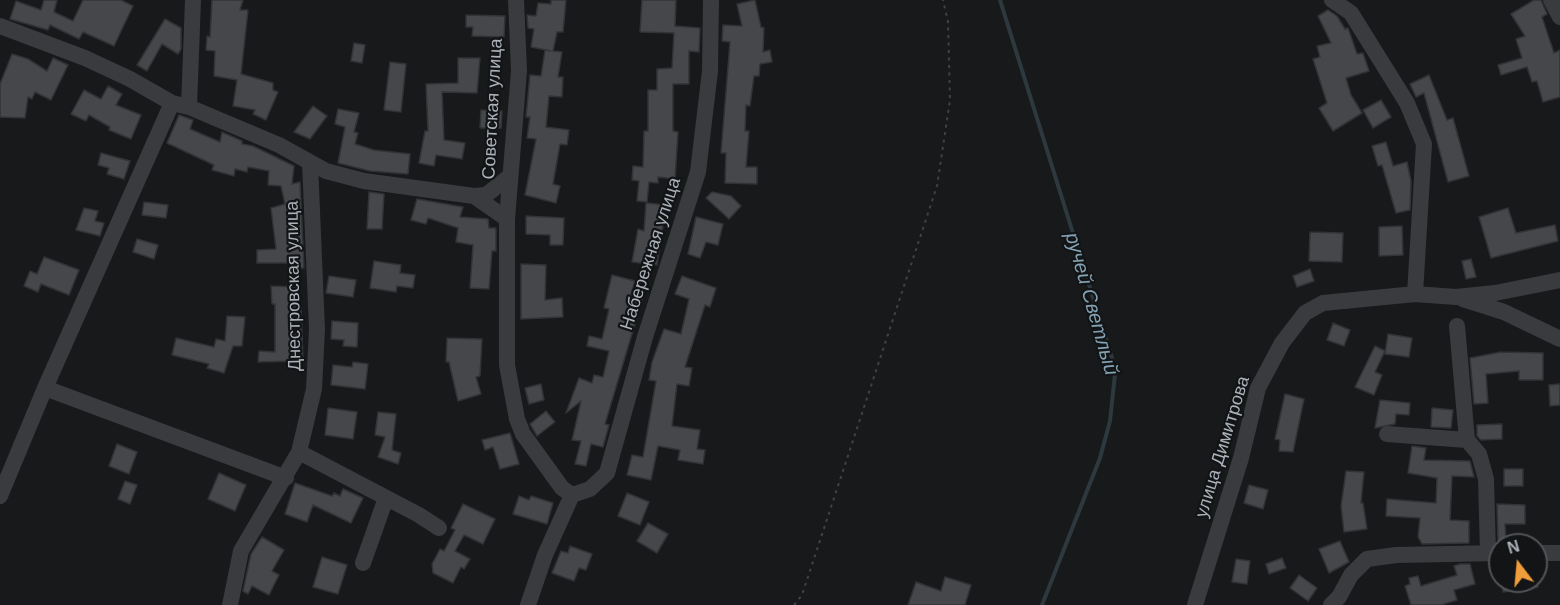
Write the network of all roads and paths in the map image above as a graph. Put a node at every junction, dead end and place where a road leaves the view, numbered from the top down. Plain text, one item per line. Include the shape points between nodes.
1 (193, 0) edge
2 (516, 0) edge
3 (711, 0) edge
4 (943, 0) edge
5 (1332, 0) edge
6 (1551, 0) edge
7 (1560, 18) edge
8 (0, 26) edge
9 (172, 103) junction
10 (189, 107) junction
11 (310, 163) junction
12 (510, 176) junction
13 (474, 196) junction
14 (507, 219) junction
15 (1560, 280) edge
16 (1415, 294) junction
17 (1456, 297) junction
18 (1456, 326) dead end
19 (1560, 339) edge
20 (45, 388) junction
21 (1387, 435) dead end
22 (1467, 440) junction
23 (299, 452) junction
24 (286, 478) junction
25 (572, 495) junction
26 (0, 496) edge
27 (386, 498) junction
28 (439, 528) dead end
29 (1492, 533) edge
30 (1488, 553) edge
31 (363, 563) dead end
32 (230, 605) edge
33 (528, 605) edge
34 (794, 605) edge
35 (1195, 605) edge
36 (1331, 605) edge

1 - 10 street
2 - 12 street, Советская улица via 519,71
3 - 25 street, Набережная улица via 710,71 698,172 607,473 590,489
4 - 34 path via 948,22 950,100 937,186 802,595
5 - 16 street via 1350,13 1407,103 1424,144
6 - 7 street
8 - 9 street via 130,78
9 - 10 street
9 - 20 street
10 - 11 street
11 - 13 street via 346,177
11 - 23 street, Днестровская улица via 317,329 314,389
12 - 13 street via 486,195
12 - 14 street, Советская улица
13 - 14 street
14 - 25 street via 506,345 517,419 534,452
15 - 17 street
16 - 17 street, улица Димитрова
16 - 35 street, улица Димитрова via 1323,303 1305,313 1282,344 1258,388 1241,458
17 - 19 street via 1504,312
18 - 22 street
20 - 24 street
20 - 26 street
21 - 22 street
22 - 29 street via 1479,454 1486,479
23 - 24 street, Днестровская улица
23 - 27 street
24 - 32 street, Днестровская улица via 241,551
25 - 33 street
27 - 28 street
27 - 31 street
30 - 36 street via 1367,559

